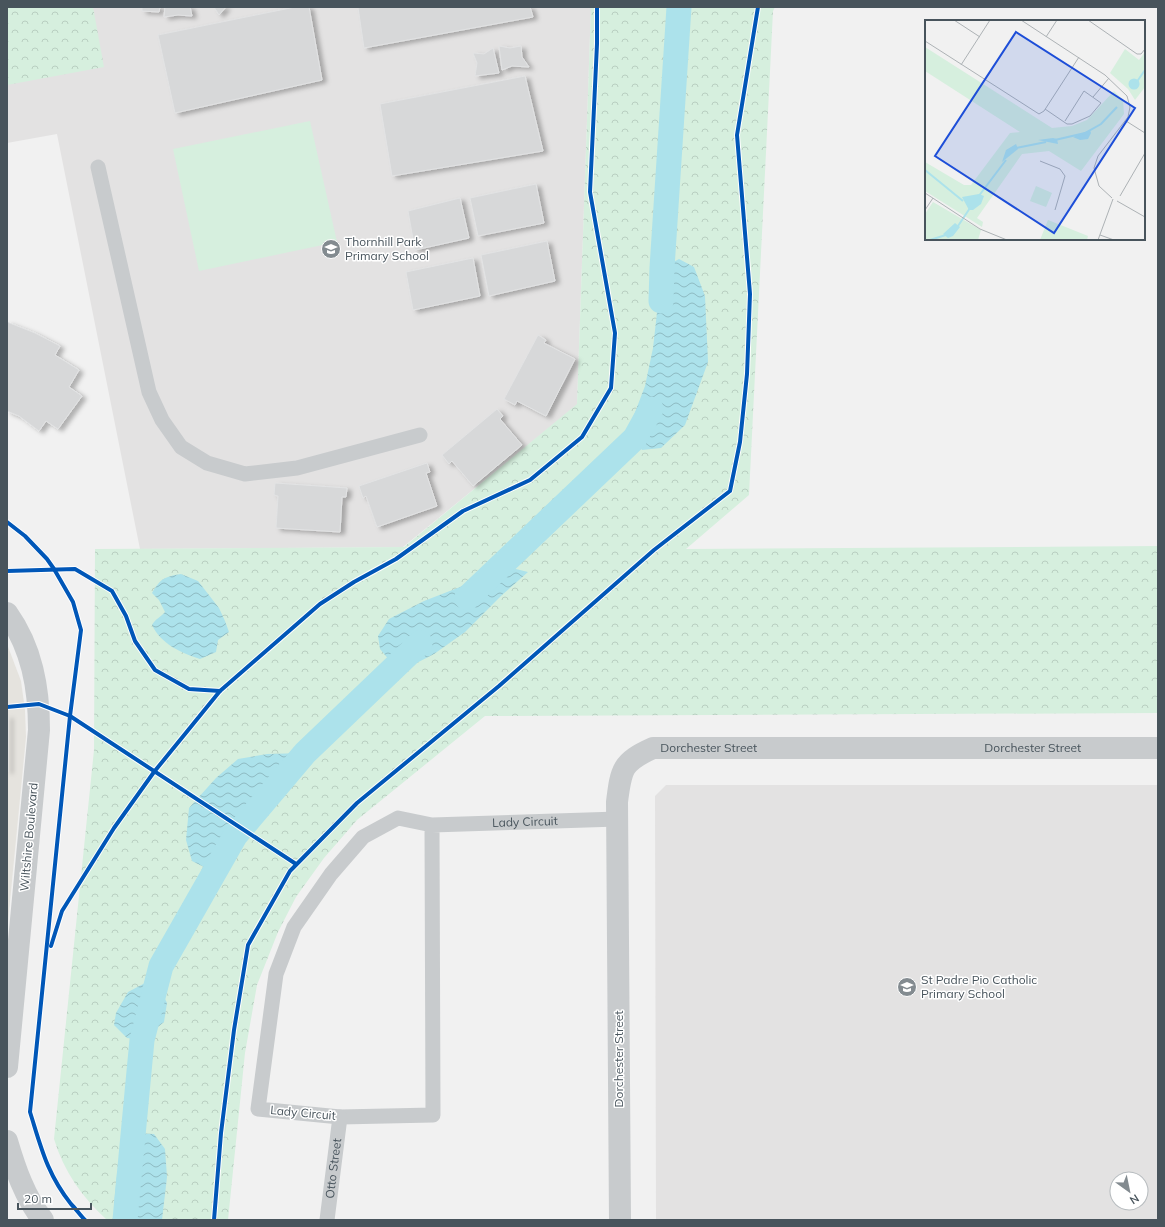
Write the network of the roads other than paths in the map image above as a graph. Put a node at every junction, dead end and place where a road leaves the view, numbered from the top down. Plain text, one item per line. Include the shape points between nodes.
1 (98, 167) dead end
2 (420, 435) dead end
3 (7, 613) edge
4 (1158, 748) edge
5 (618, 820) junction
6 (432, 825) junction
7 (7, 1067) edge
8 (340, 1117) junction
9 (7, 1141) edge
10 (43, 1220) edge
11 (327, 1220) edge
12 (620, 1220) edge

1 - 2 lane via 149,392 162,420 181,447 207,463 245,474 297,468
3 - 7 street, Wiltshire Boulevard via 30,659 39,704 39,730
4 - 5 street, Dorchester Street via 653,748 638,755 626,765 620,779
5 - 6 lane, Lady Circuit
5 - 12 street, Dorchester Street
6 - 8 lane, Lady Circuit via 433,1115
6 - 8 lane, Lady Circuit via 398,818 363,837 331,874 294,927 276,974 258,1109
8 - 11 lane, Otto Street
9 - 10 street via 16,1172

